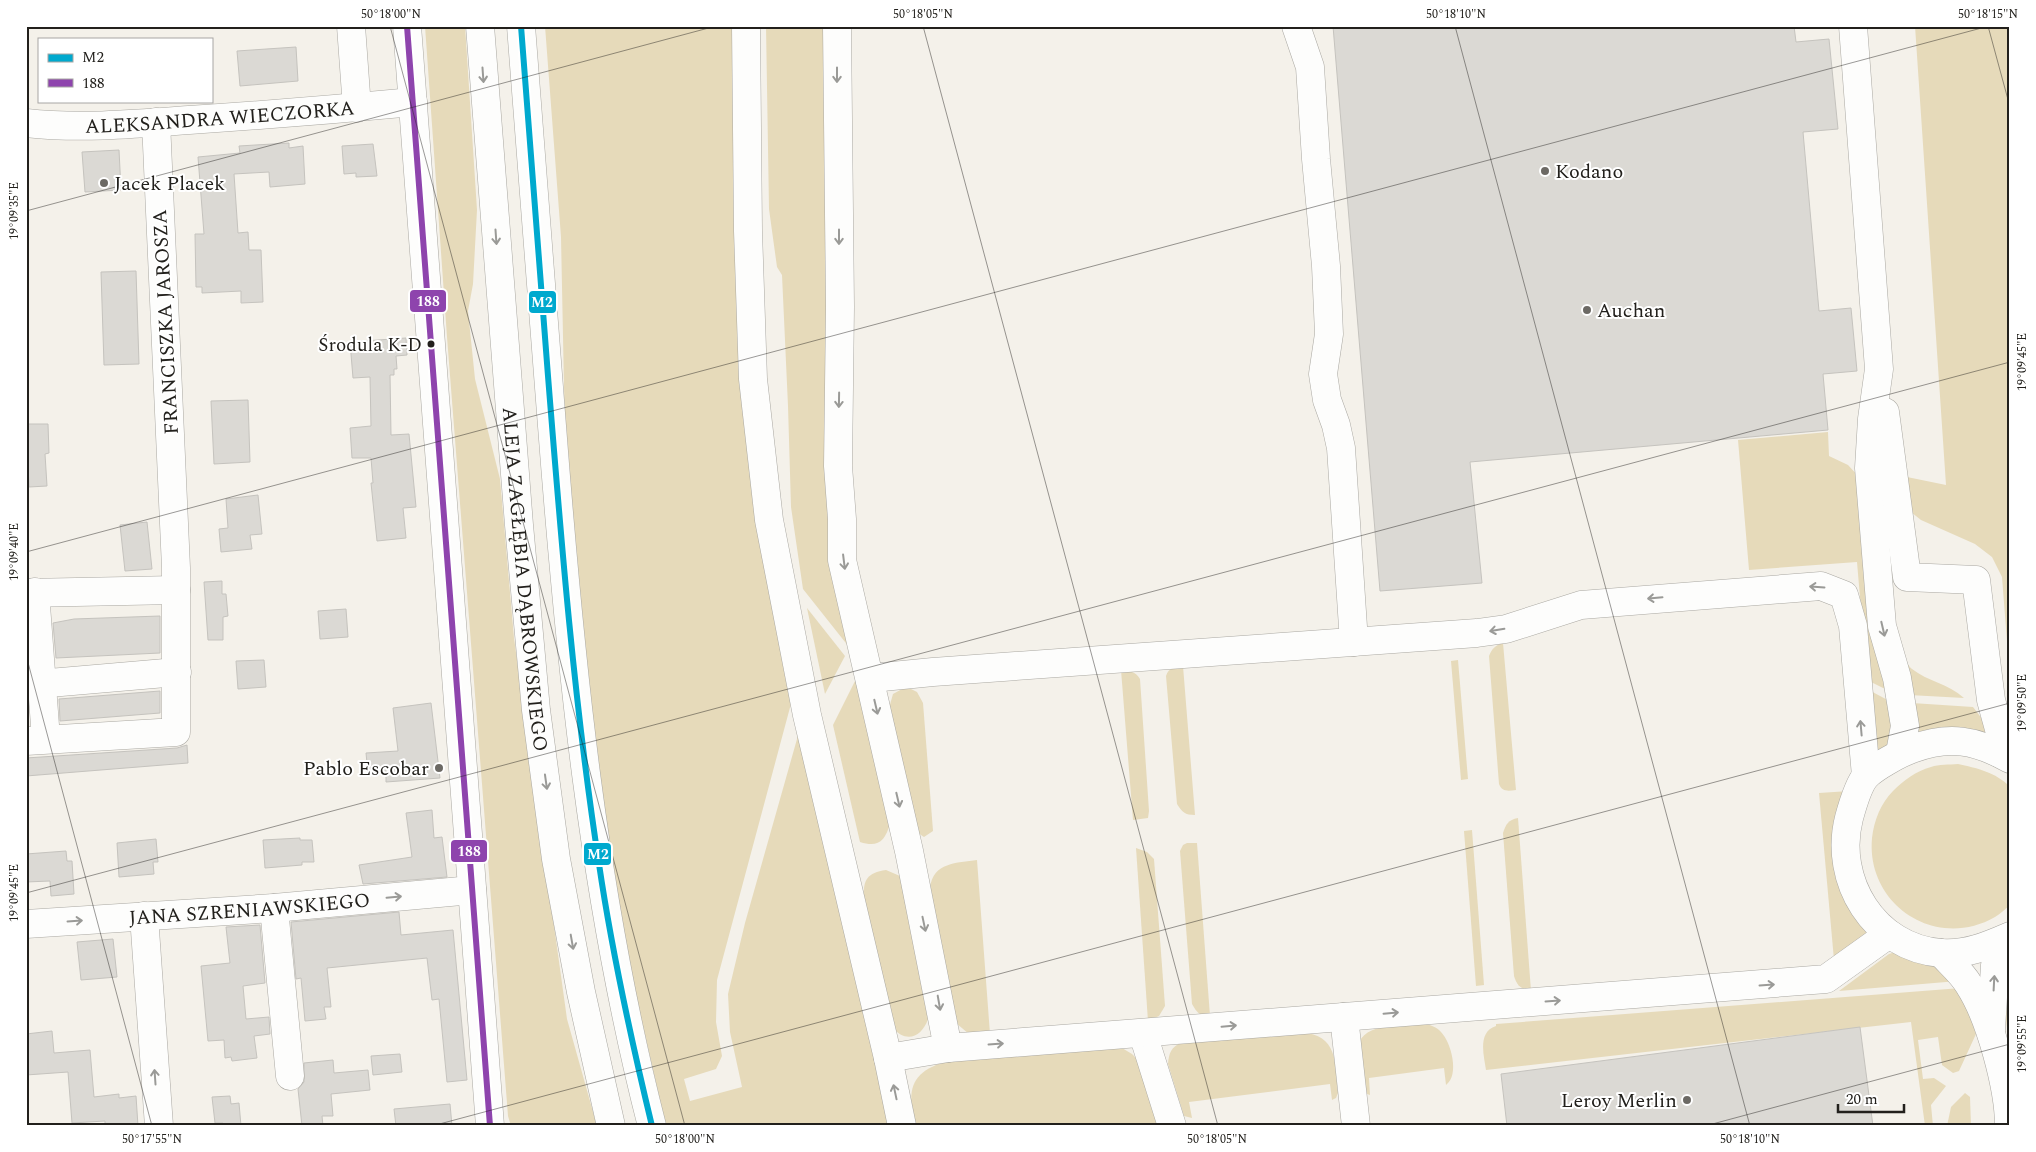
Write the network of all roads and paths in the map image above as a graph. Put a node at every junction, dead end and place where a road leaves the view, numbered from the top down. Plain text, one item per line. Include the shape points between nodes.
1 (352, 26) edge
2 (407, 26) edge
3 (480, 26) edge
4 (521, 26) edge
5 (746, 26) edge
6 (837, 26) edge
7 (1296, 26) edge
8 (1853, 26) edge
9 (413, 102) junction
10 (357, 108) junction
11 (156, 122) junction
12 (26, 124) edge
13 (1879, 369) junction
14 (176, 590) junction
15 (31, 592) edge
16 (1354, 642) junction
17 (176, 672) junction
18 (870, 680) junction
19 (34, 684) edge
20 (36, 740) edge
21 (1900, 753) junction
22 (2004, 756) edge
23 (1866, 776) junction
24 (472, 890) junction
25 (274, 908) junction
26 (144, 916) junction
27 (26, 924) edge
28 (1889, 934) junction
29 (2010, 937) edge
30 (1941, 953) junction
31 (1344, 1017) junction
32 (1991, 1031) junction
33 (1143, 1034) junction
34 (948, 1048) junction
35 (888, 1058) junction
36 (290, 1076) dead end
37 (2009, 1115) edge
38 (159, 1126) edge
39 (490, 1126) edge
40 (611, 1126) edge
41 (652, 1126) edge
42 (902, 1126) edge
43 (1172, 1126) edge
44 (1356, 1126) edge

1 - 10 street
2 - 9 street
3 -> 40 street, ALEJA ZAGŁĘBIA DĄBROWSKIEGO via 536,710 580,992
4 - 41 street, ALEJA ZAGŁĘBIA DĄBROWSKIEGO via 563,571 576,698 607,919
5 - 35 street via 753,379 769,520 807,714
6 -> 18 street via 838,466 842,560
7 - 16 street via 1310,67 1329,320 1323,374 1341,448
8 - 13 street
9 - 10 street, ALEKSANDRA WIECZORKA
9 - 24 street
10 - 11 street, ALEKSANDRA WIECZORKA
11 - 12 street, ALEKSANDRA WIECZORKA
11 - 14 street, FRANCISZKA JAROSZA
13 -> 21 street via 1870,468 1882,626 1897,678 1905,726
13 - 22 street via 1907,577 1976,580 1991,700
14 - 15 street
14 - 17 street, FRANCISZKA JAROSZA
15 - 19 street
16 - 18 street via 933,672
23 -> 16 street via 1853,626 1844,595 1821,586 1581,605 1506,629
17 - 19 street
17 - 20 street, FRANCISZKA JAROSZA via 176,732
18 -> 34 street via 909,851
19 - 20 street
21 - 22 street via 1928,743 1959,740 1988,747
21 - 23 street
23 - 28 street via 1845,833 1846,862 1853,890 1868,914
25 -> 24 street, JANA SZRENIAWSKIEGO
24 - 39 street
25 - 26 street, JANA SZRENIAWSKIEGO
25 - 36 street
27 -> 26 street, JANA SZRENIAWSKIEGO
38 -> 26 street
28 - 30 street via 1914,947
31 -> 28 street via 1826,979
29 - 30 street via 1977,951
32 -> 29 street via 1995,965
30 - 32 street via 1969,984
33 -> 31 street
31 - 44 street
32 - 37 street
34 -> 33 street
33 - 43 street
34 - 35 street
42 -> 35 street

